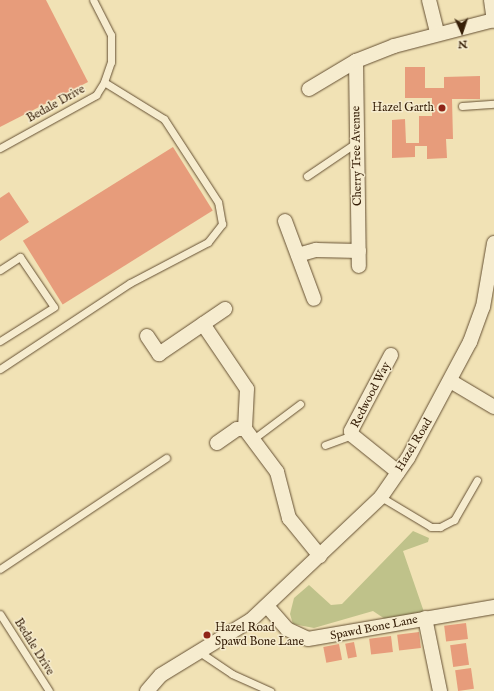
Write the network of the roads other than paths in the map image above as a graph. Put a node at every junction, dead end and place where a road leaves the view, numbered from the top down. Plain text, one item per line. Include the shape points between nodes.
1 (93, 0) edge
2 (429, 0) edge
3 (491, 0) edge
4 (494, 20) edge
5 (437, 32) junction
6 (356, 61) junction
7 (104, 82) junction
8 (309, 89) dead end
9 (494, 104) edge
10 (462, 106) dead end
11 (357, 142) junction
12 (0, 148) edge
13 (306, 176) dead end
14 (285, 221) dead end
15 (494, 243) edge
16 (358, 252) junction
17 (298, 255) junction
18 (359, 266) dead end
19 (0, 270) edge
20 (314, 299) dead end
21 (225, 309) dead end
22 (203, 324) junction
23 (147, 336) dead end
24 (0, 341) edge
25 (391, 355) dead end
26 (1, 367) edge
27 (452, 382) junction
28 (300, 404) dead end
29 (494, 407) edge
30 (249, 434) junction
31 (352, 435) junction
32 (217, 443) dead end
33 (326, 445) dead end
34 (166, 458) dead end
35 (398, 472) junction
36 (477, 480) dead end
37 (381, 497) junction
38 (320, 556) junction
39 (0, 569) edge
40 (267, 606) junction
41 (494, 607) edge
42 (0, 614) edge
43 (425, 618) junction
44 (201, 653) junction
45 (49, 691) edge
46 (147, 691) edge
47 (270, 691) edge
48 (440, 691) edge

1 - 7 lane, Bedale Drive via 111,35 111,62
2 - 5 street
3 - 4 street
4 - 5 street
5 - 6 street
6 - 8 street
6 - 11 street, Cherry Tree Avenue
7 - 12 lane, Bedale Drive via 96,95
7 - 26 lane via 164,119 218,202 222,224 208,242 130,283
9 - 10 lane
11 - 13 lane
11 - 16 street, Cherry Tree Avenue
14 - 17 street
15 - 27 street, Hazel Road via 483,307
16 - 17 street via 316,250
16 - 18 street, Cherry Tree Avenue
17 - 20 street
19 - 24 lane via 20,257 54,307
21 - 22 street
22 - 23 street via 159,354
22 - 30 street via 247,389
25 - 31 street, Redwood Way
27 - 29 street
27 - 35 street, Hazel Road
28 - 30 lane
30 - 32 street via 237,429
30 - 38 street via 277,472 289,518
31 - 33 lane, Redwood Way
31 - 35 street, Redwood Way
34 - 39 lane
35 - 37 street, Hazel Road
36 - 37 lane via 454,520 440,527 431,527
37 - 38 street, Hazel Road
38 - 40 street, Hazel Road
40 - 43 street, Spawd Bone Lane via 287,629 308,639
40 - 44 street, Hazel Road
41 - 43 street, Spawd Bone Lane
42 - 45 lane, Bedale Drive
43 - 48 street
44 - 46 street, Hazel Road via 161,675
44 - 47 lane via 232,674

